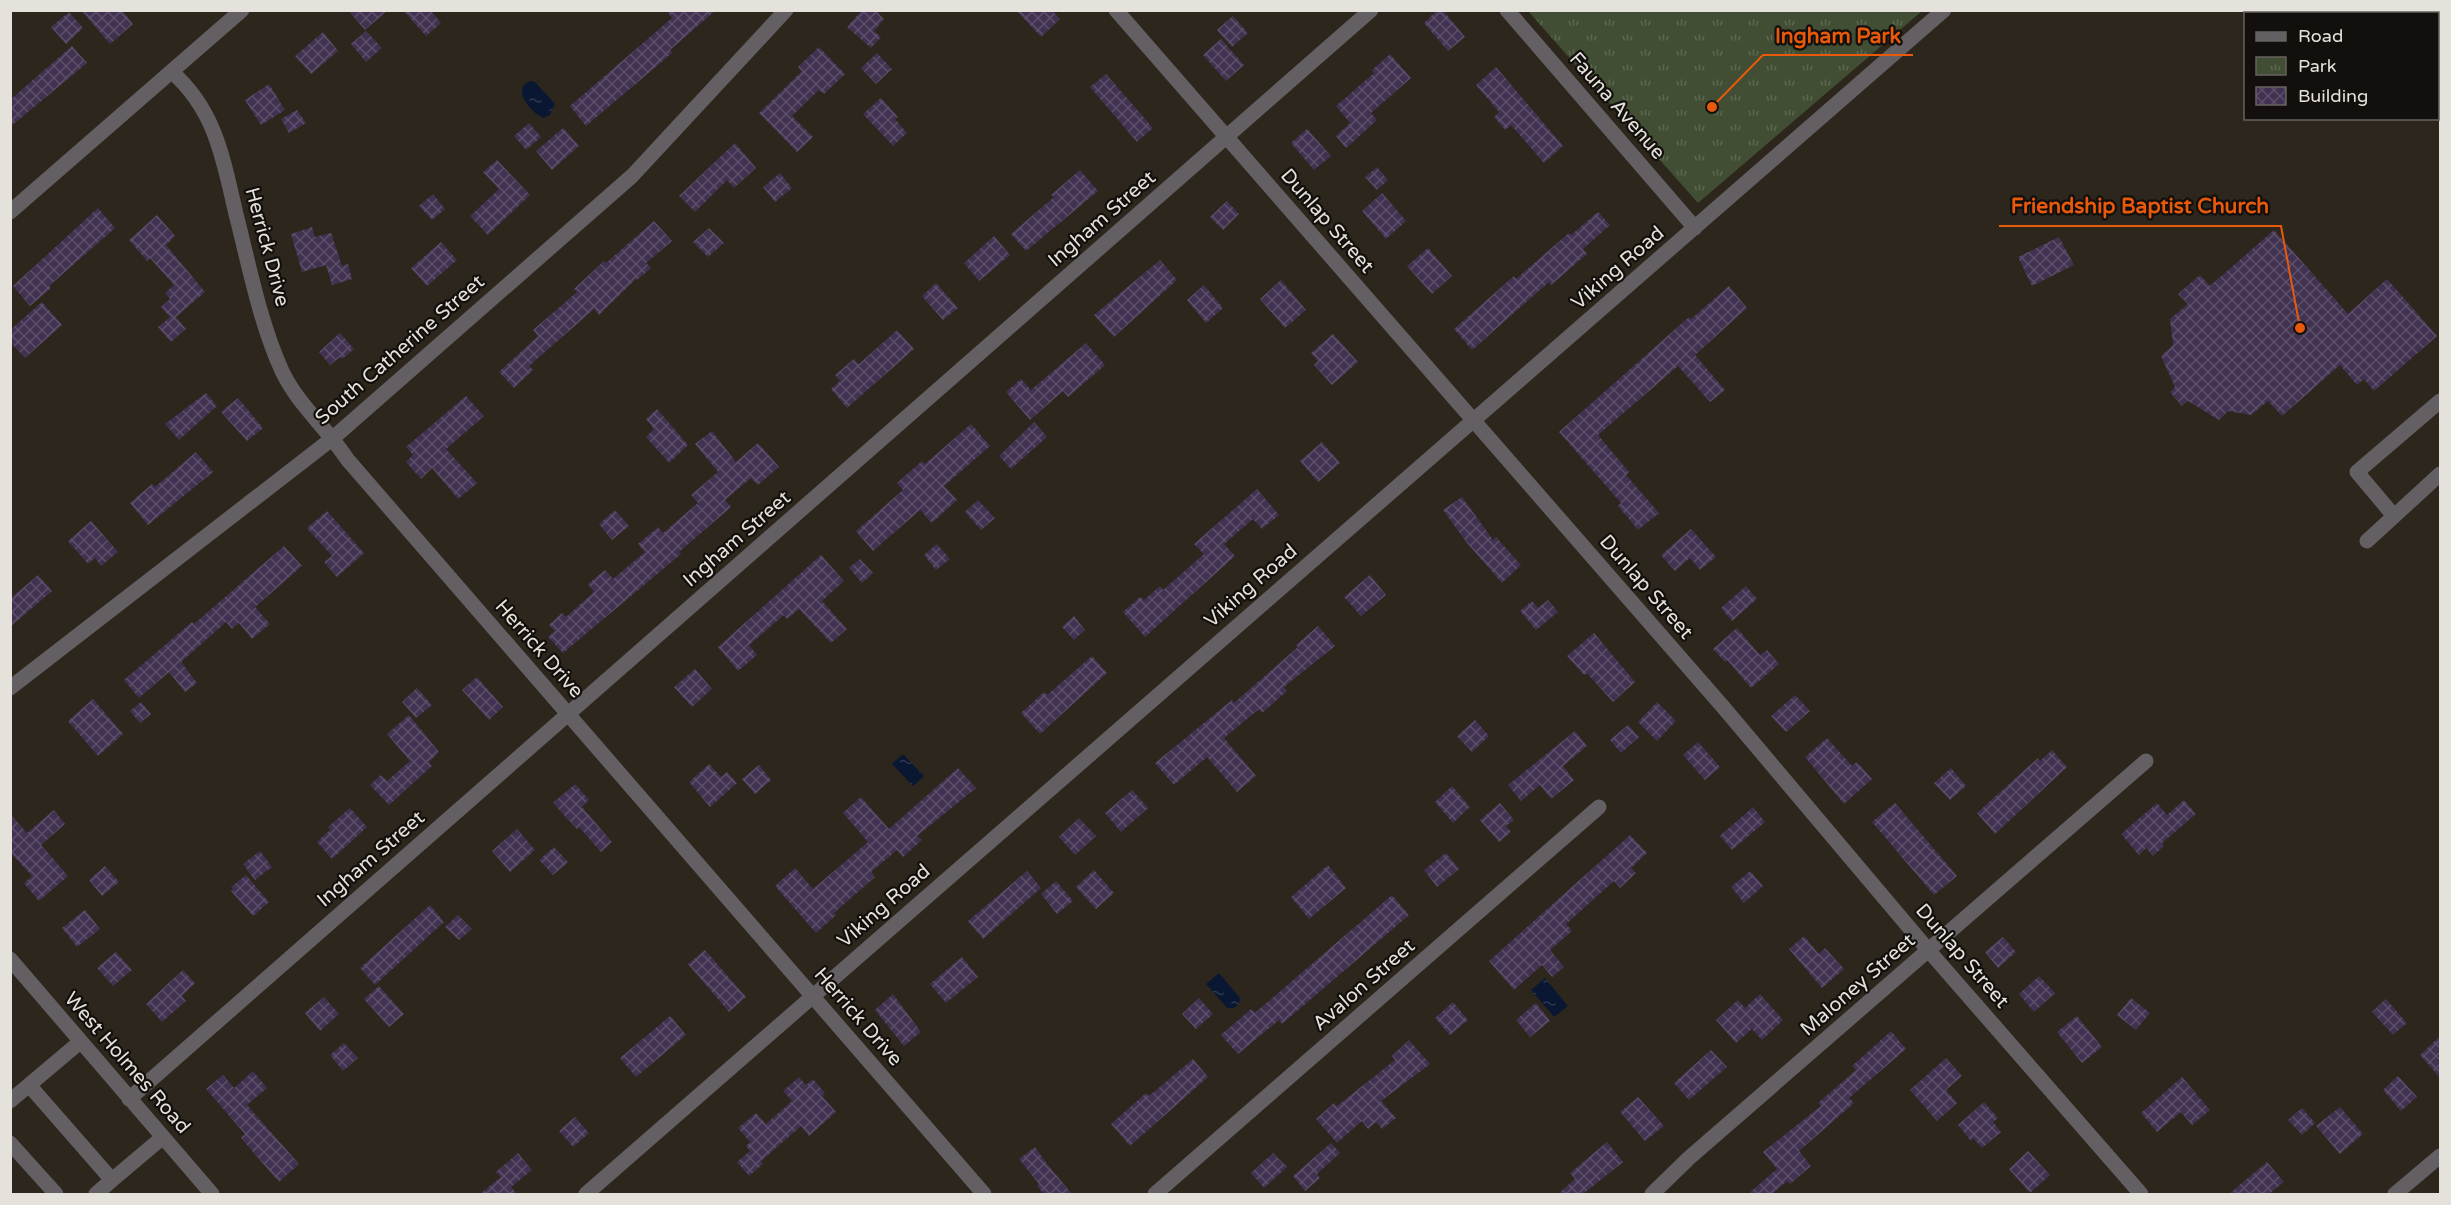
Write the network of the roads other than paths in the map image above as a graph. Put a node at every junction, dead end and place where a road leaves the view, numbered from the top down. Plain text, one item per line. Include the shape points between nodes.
1 (242, 10) edge
2 (786, 10) edge
3 (1116, 10) edge
4 (1371, 10) edge
5 (1507, 10) edge
6 (1944, 10) edge
7 (172, 72) junction
8 (1227, 137) junction
9 (10, 212) edge
10 (1695, 228) junction
11 (2440, 402) edge
12 (1473, 422) junction
13 (333, 438) junction
14 (2440, 474) edge
15 (2394, 516) junction
16 (2367, 540) dead end
17 (10, 688) edge
18 (568, 714) junction
19 (2146, 761) dead end
20 (1599, 807) dead end
21 (1929, 951) junction
22 (10, 959) edge
23 (812, 996) junction
24 (80, 1042) junction
25 (29, 1085) junction
26 (129, 1099) junction
27 (10, 1101) edge
28 (163, 1137) junction
29 (10, 1143) edge
30 (2440, 1156) edge
31 (112, 1180) junction
32 (56, 1194) edge
33 (96, 1194) edge
34 (212, 1194) edge
35 (586, 1194) edge
36 (984, 1194) edge
37 (1155, 1194) edge
38 (1652, 1194) edge
39 (2141, 1194) edge
40 (2395, 1194) edge

1 - 7 street
2 - 13 street, South Catherine Street via 632,176
3 - 8 street, Dunlap Street
4 - 8 street, Ingham Street
5 - 10 street, Fauna Avenue
6 - 10 street, Viking Road
7 - 9 street
7 - 13 street, Herrick Drive via 200,101 219,142 251,275 283,372 312,418
8 - 12 street, Dunlap Street
8 - 18 street, Ingham Street
10 - 12 street, Viking Road
11 - 15 street via 2357,472
12 - 21 street, Dunlap Street via 1724,708
12 - 23 street, Viking Road
13 - 17 street, South Catherine Street
13 - 18 street, Herrick Drive
14 - 15 street
15 - 16 street
18 - 23 street, Herrick Drive
18 - 26 street, Ingham Street
19 - 21 street, Maloney Street
20 - 37 street, Avalon Street
21 - 38 street, Maloney Street
21 - 39 street, Dunlap Street
22 - 24 street, West Holmes Road
23 - 35 street, Viking Road
23 - 36 street, Herrick Drive
24 - 25 street
24 - 26 street, West Holmes Road
25 - 27 street
25 - 31 street
26 - 28 street, West Holmes Road
28 - 31 street
28 - 34 street, West Holmes Road
29 - 32 street
30 - 40 street
31 - 33 street

